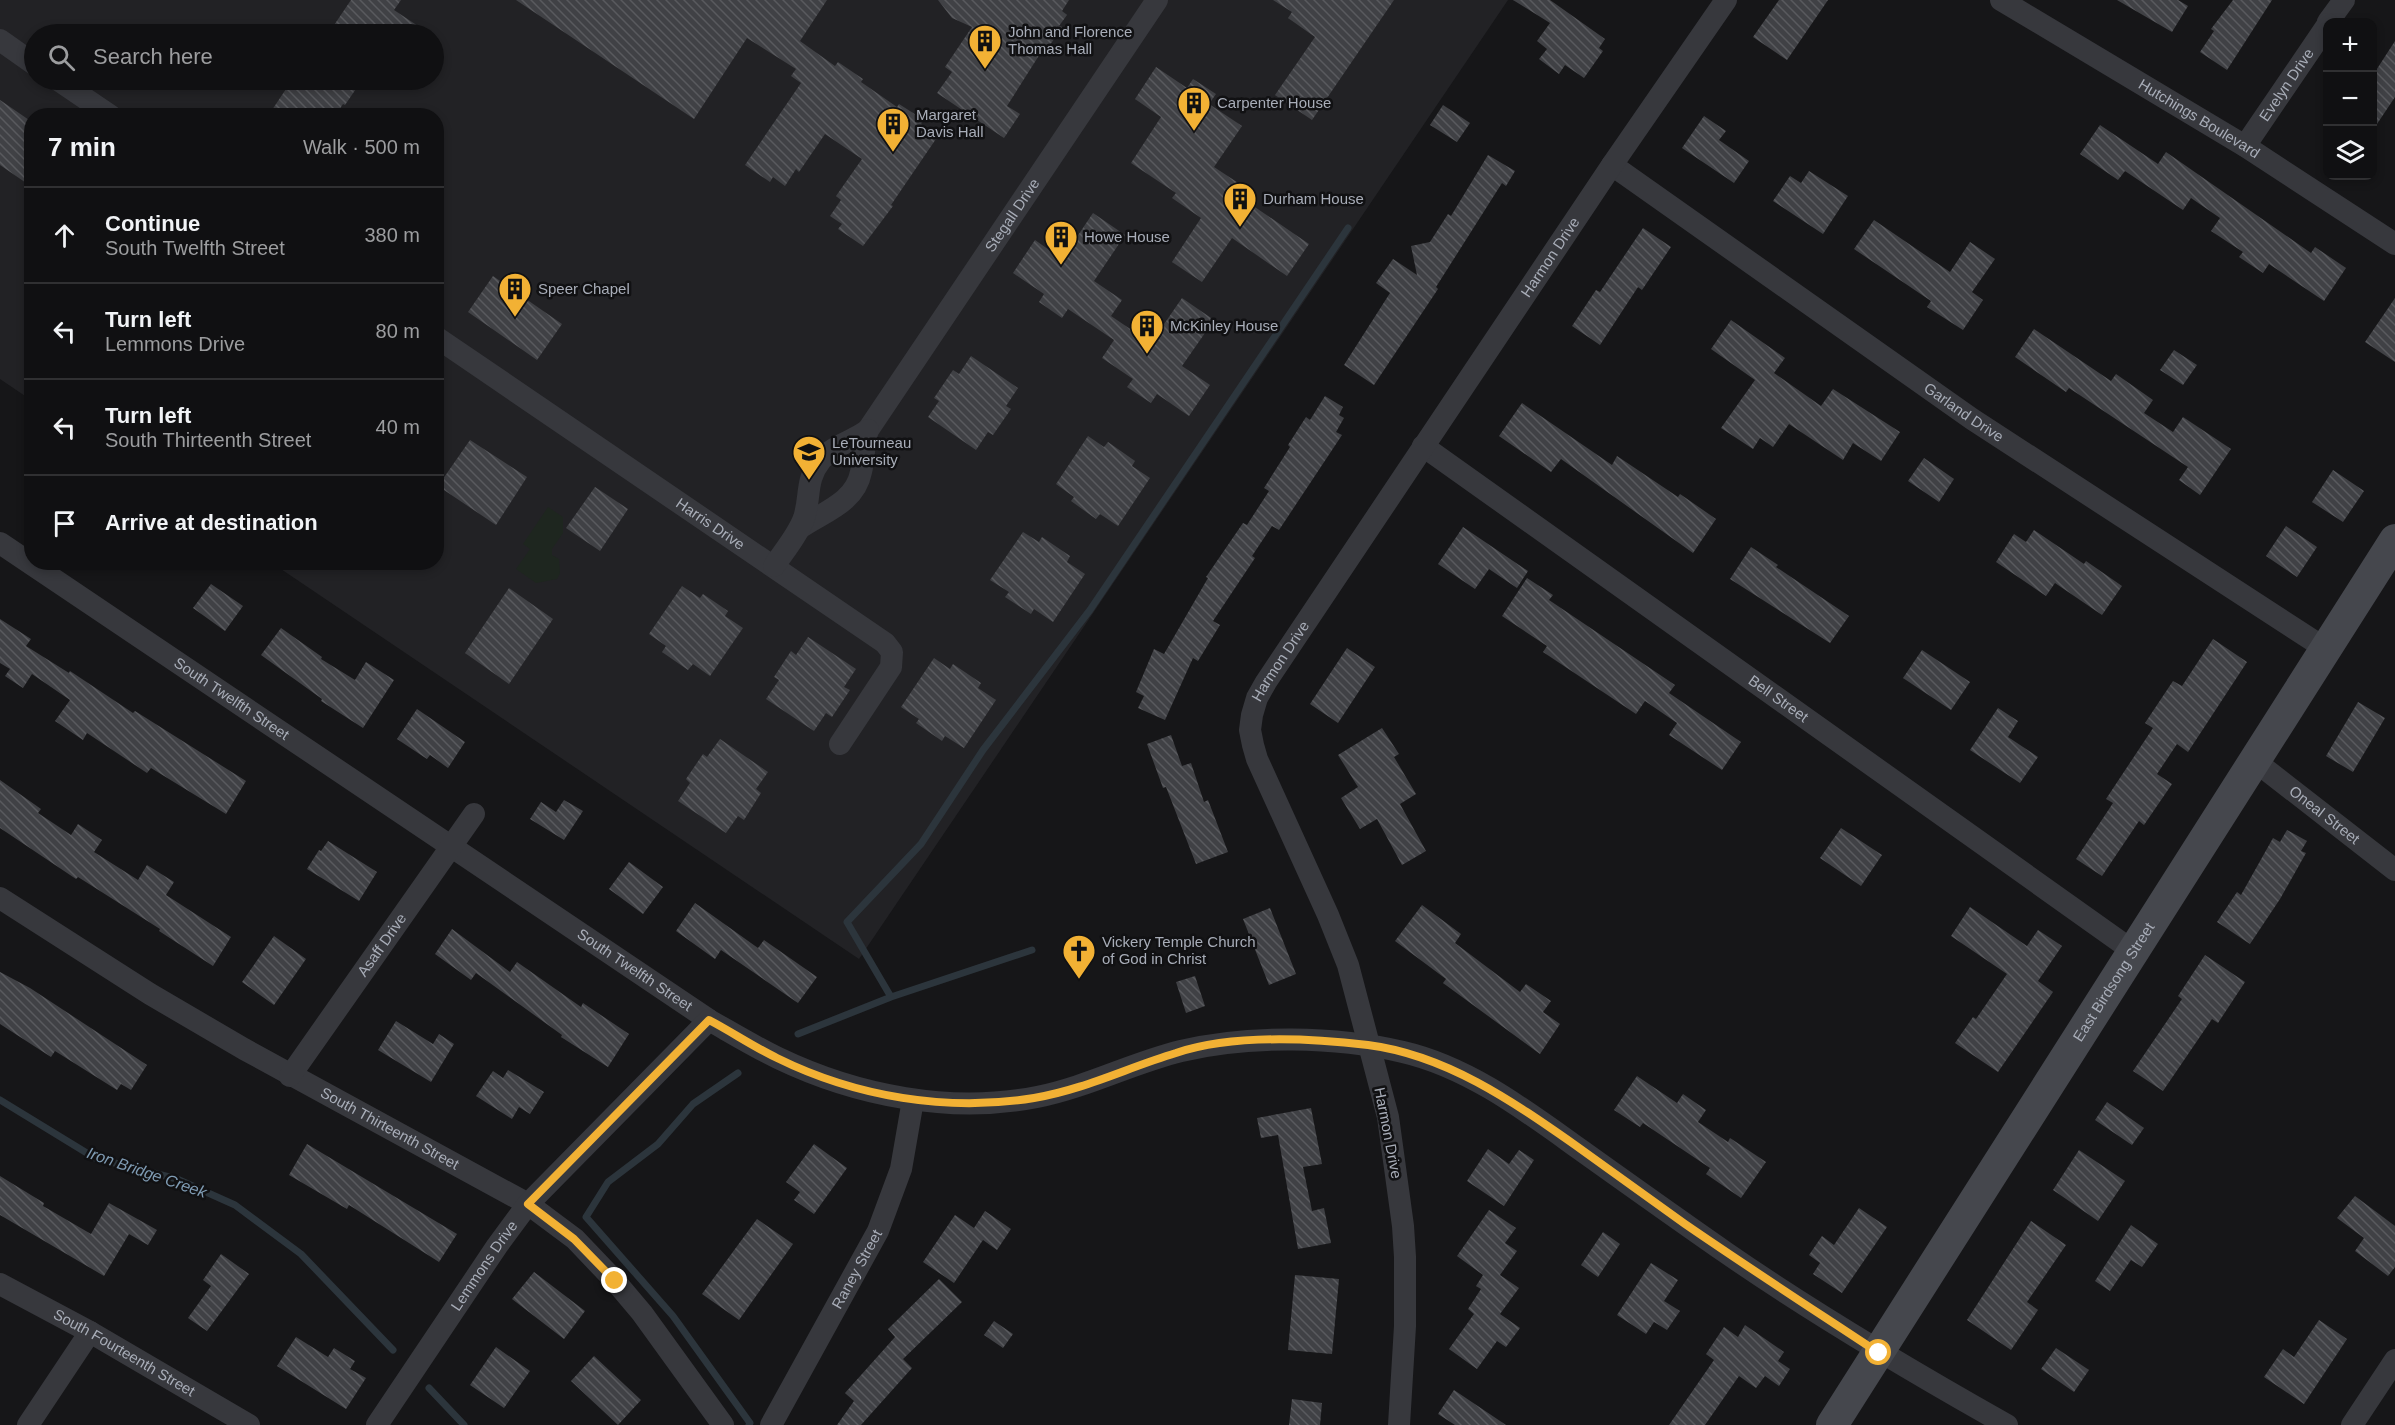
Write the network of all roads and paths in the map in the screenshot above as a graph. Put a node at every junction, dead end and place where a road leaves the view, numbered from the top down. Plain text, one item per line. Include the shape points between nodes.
1 (1158, 0) edge
2 (1726, 0) edge
3 (2001, 0) edge
4 (2344, 0) edge
5 (2331, 18) edge
6 (2323, 30) edge
7 (0, 40) edge
8 (24, 56) edge
9 (73, 90) edge
10 (99, 108) edge
11 (2245, 146) junction
12 (1612, 165) junction
13 (2395, 244) edge
14 (444, 342) edge
15 (868, 429) junction
16 (1423, 446) junction
17 (800, 528) junction
18 (2395, 540) edge
19 (0, 543) edge
20 (24, 559) edge
21 (774, 566) junction
22 (40, 570) edge
23 (2326, 649) junction
24 (840, 744) dead end
25 (2255, 761) junction
26 (474, 814) dead end
27 (452, 847) junction
28 (2395, 870) edge
29 (0, 898) edge
30 (2133, 951) junction
31 (709, 1020) junction
32 (1368, 1045) junction
33 (290, 1076) junction
34 (913, 1100) junction
35 (528, 1204) junction
36 (0, 1284) edge
37 (90, 1332) junction
38 (1879, 1353) junction
39 (2395, 1360) edge
40 (28, 1425) edge
41 (249, 1425) edge
42 (377, 1425) edge
43 (723, 1425) edge
44 (771, 1425) edge
45 (1399, 1425) edge
46 (1832, 1425) edge
47 (2007, 1425) edge
48 (2352, 1425) edge

1 - 15 street, Stegall Drive
2 - 12 street, Harmon Drive
3 - 11 street, Hutchings Boulevard
4 - 5 street, Evelyn Drive
6 - 11 street, Evelyn Drive
7 - 8 street
9 - 10 street
11 - 13 street, Hutchings Boulevard
12 - 16 street, Harmon Drive
12 - 23 street, Garland Drive via 1972,419
14 - 21 street, Harris Drive
15 - 17 street, Stegall Drive via 827,454 816,467 808,484
15 - 17 street, Stegall Drive via 860,478 852,492 840,504
16 - 30 street, Bell Street
16 - 32 street, Harmon Drive via 1266,682 1257,698 1250,730 1257,759 1341,946
17 - 21 street, Stegall Drive
18 - 23 street, East Birdsong Street
19 - 20 street, South Twelfth Street
21 - 24 street, Harris Drive via 880,638 892,652 891,667
22 - 27 street, South Twelfth Street
23 - 25 street, East Birdsong Street
25 - 28 street, Oneal Street
25 - 30 street, East Birdsong Street
26 - 27 street, Asaff Drive
27 - 31 street, South Twelfth Street
27 - 33 street, Asaff Drive
29 - 33 street, South Thirteenth Street via 150,994
30 - 38 street, East Birdsong Street
31 - 34 street, South Twelfth Street via 776,1058 819,1076 857,1089
31 - 35 street, Lemmons Drive
32 - 34 street, South Twelfth Street via 1284,1039 1221,1043 1179,1051 1037,1097 978,1104
32 - 38 street, South Twelfth Street via 1406,1052 1446,1066 1511,1100 1728,1254
32 - 45 street, Harmon Drive via 1388,1117 1403,1226 1405,1326
33 - 35 street, South Thirteenth Street
34 - 44 street, Raney Street via 901,1169 878,1231
35 - 42 street, Lemmons Drive
35 - 43 street, South Thirteenth Street via 574,1239 615,1281
36 - 37 street, South Fourteenth Street
37 - 40 street
37 - 41 street, South Fourteenth Street
38 - 46 street, East Birdsong Street
38 - 47 street, South Twelfth Street
39 - 48 street

